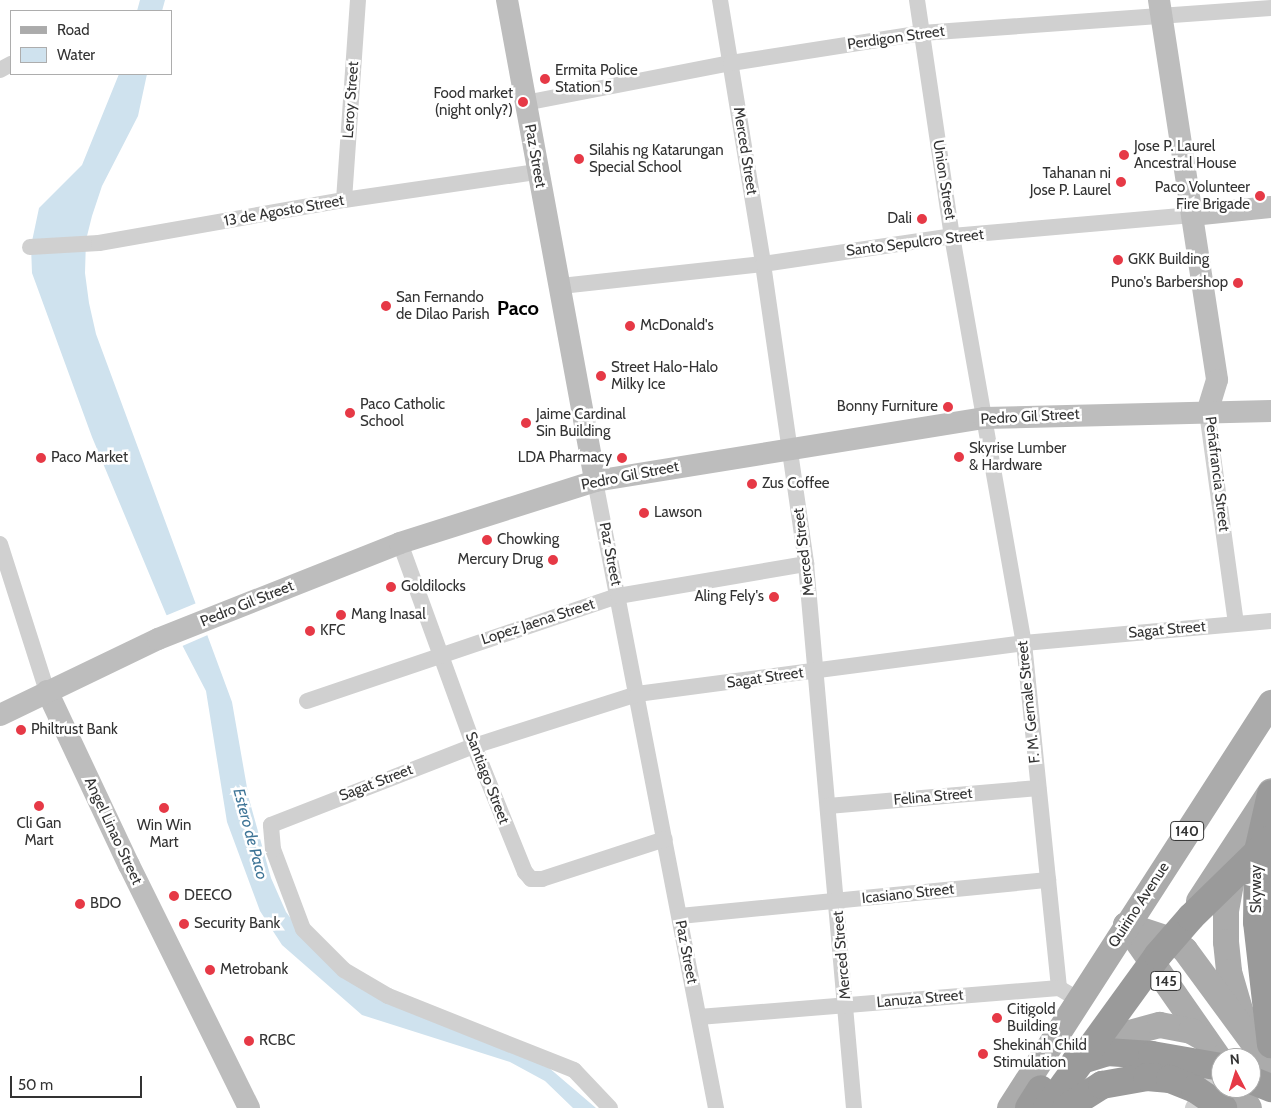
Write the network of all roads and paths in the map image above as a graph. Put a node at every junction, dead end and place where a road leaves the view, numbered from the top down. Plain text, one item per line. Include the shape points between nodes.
1 (358, 0) edge
2 (507, 0) edge
3 (720, 0) edge
4 (917, 0) edge
5 (1160, 7) edge
6 (1271, 8) edge
7 (922, 32) junction
8 (731, 64) junction
9 (525, 103) junction
10 (537, 172) junction
11 (344, 200) junction
12 (1271, 207) edge
13 (1192, 215) junction
14 (952, 236) junction
15 (30, 247) dead end
16 (764, 264) junction
17 (560, 286) junction
18 (1271, 411) edge
19 (1207, 412) junction
20 (984, 418) junction
21 (790, 448) junction
22 (595, 481) junction
23 (400, 543) junction
24 (0, 544) edge
25 (806, 564) junction
26 (618, 596) junction
27 (1271, 621) edge
28 (1236, 623) junction
29 (1024, 643) junction
30 (442, 653) junction
31 (817, 671) junction
32 (47, 690) junction
33 (637, 694) junction
34 (307, 701) dead end
35 (1271, 703) edge
36 (0, 716) edge
37 (474, 746) junction
38 (1038, 788) junction
39 (1271, 790) edge
40 (1271, 794) edge
41 (828, 806) junction
42 (1252, 819) junction
43 (665, 839) junction
44 (1271, 839) edge
45 (1048, 880) junction
46 (837, 901) junction
47 (680, 916) junction
48 (1126, 925) junction
49 (1174, 940) junction
50 (1157, 968) junction
51 (1069, 994) junction
52 (846, 1006) junction
53 (699, 1017) junction
54 (1246, 1030) junction
55 (1271, 1044) edge
56 (1103, 1049) junction
57 (1211, 1049) edge
58 (1211, 1051) edge
59 (1211, 1056) edge
60 (1211, 1067) edge
61 (1271, 1069) edge
62 (1261, 1077) edge
63 (1211, 1090) edge
64 (249, 1108) edge
65 (610, 1108) edge
66 (716, 1108) edge
67 (854, 1108) edge
68 (1010, 1108) edge
69 (1029, 1108) edge
70 (1047, 1108) edge
71 (1065, 1108) edge
72 (1193, 1108) edge

1 - 11 street, Leroy Street
2 - 9 main road, Paz Street
3 - 8 street, Merced Street
4 - 7 street, Union Street
5 - 6 street, Perdigon Street
5 - 7 street, Perdigon Street
5 - 13 main road, Peñafrancia Street
7 - 8 street, Perdigon Street
7 - 14 street, Union Street
8 - 9 street, Perdigon Street
8 - 16 street, Merced Street
9 - 10 main road, Paz Street
10 - 11 street, 13 de Agosto Street
10 - 17 main road, Paz Street
11 - 15 street, 13 de Agosto Street via 99,243
12 - 13 main road, Santo Sepulcro Street
13 - 14 street, Santo Sepulcro Street
13 - 19 main road, Peñafrancia Street via 1217,380
14 - 16 street, Santo Sepulcro Street
14 - 20 street, Union Street
16 - 17 street, Santo Sepulcro Street
16 - 21 street, Merced Street
17 - 22 main road, Paz Street
18 - 19 main road, Pedro Gil Street
19 - 20 main road, Pedro Gil Street
19 - 28 street, Peñafrancia Street
20 - 21 main road, Pedro Gil Street
20 - 29 street, F. M. Gernale Street
21 - 22 main road, Pedro Gil Street
21 - 25 street, Merced Street
22 - 23 main road, Pedro Gil Street
22 - 26 street, Paz Street
23 - 30 street, Santiago Street
23 - 32 main road, Pedro Gil Street via 206,620
24 - 32 street, Angel Linao Street
25 - 26 street, Lopez Jaena Street
25 - 31 street, Merced Street
26 - 30 street, Lopez Jaena Street
26 - 33 street, Paz Street
27 - 28 street, Sagat Street
28 - 29 street, Sagat Street
29 - 31 street, Sagat Street
29 - 38 street, F. M. Gernale Street
30 - 34 street, Lopez Jaena Street
30 - 37 street, Santiago Street
31 - 33 street, Sagat Street
31 - 41 street, Merced Street
32 - 36 main road, Pedro Gil Street
32 - 64 main road, Angel Linao Street
33 - 37 street, Sagat Street
33 - 43 street, Paz Street
35 - 48 main road, Quirino Avenue / 140
37 - 43 street, Santiago Street via 525,872 531,879 542,879
37 - 65 street, Sagat Street via 271,824 273,849 304,929 344,970 388,996 574,1070
38 - 41 street, Felina Street
38 - 45 street, F. M. Gernale Street
39 - 42 main road
40 - 55 highway, Skyway via 1258,851 1257,904
41 - 46 street, Merced Street
42 - 49 main road
42 - 54 main road via 1239,848 1226,911 1228,972
43 - 47 street, Paz Street
44 - 70 highway, bridge via 1163,949
45 - 46 street, Icasiano Street
45 - 51 street, F. M. Gernale Street
46 - 47 street, Icasiano Street
46 - 52 street, Merced Street
47 - 53 street, Paz Street
48 - 49 main road, 145
48 - 50 main road, 145
48 - 51 main road, Quirino Avenue / 140
49 - 50 main road
49 - 54 main road, 145 via 1197,962
50 - 56 main road
50 - 57 main road, 145
51 - 52 street, Lanuza Street
51 - 68 main road, Quirino Avenue / 140
52 - 53 street, Lanuza Street
52 - 67 street, Merced Street
53 - 66 street, Paz Street
54 - 61 main road, 145
56 - 58 main road via 1122,1034 1160,1025 1191,1031
56 - 71 main road
59 - 69 highway, bridge via 1108,1052 1074,1062 1041,1089
60 - 72 street
61 - 62 main road
63 - 71 highway, bridge via 1195,1089 1170,1079 1147,1077 1102,1085

